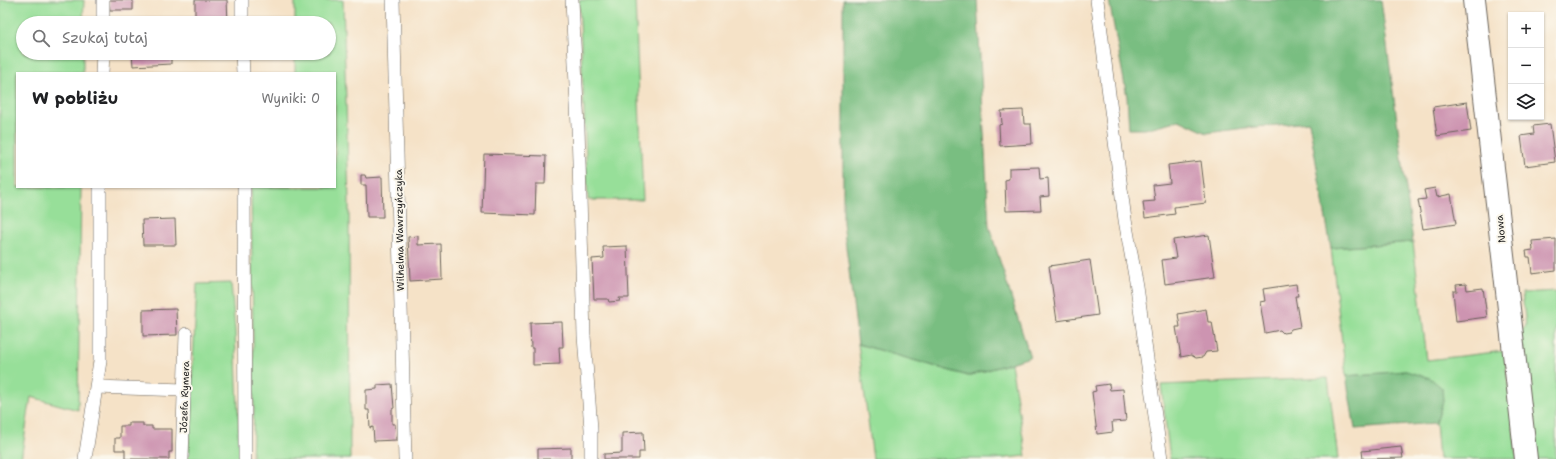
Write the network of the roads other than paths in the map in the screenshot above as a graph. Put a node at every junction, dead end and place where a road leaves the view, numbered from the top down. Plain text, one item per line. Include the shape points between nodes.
1 (103, 0) edge
2 (242, 0) edge
3 (393, 0) edge
4 (572, 0) edge
5 (1097, 0) edge
6 (1474, 0) edge
7 (103, 16) edge
8 (242, 16) edge
9 (103, 60) edge
10 (242, 60) edge
11 (102, 72) edge
12 (242, 72) edge
13 (100, 188) edge
14 (244, 188) edge
15 (186, 334) dead end
16 (96, 387) junction
17 (184, 390) junction
18 (85, 459) edge
19 (182, 459) edge
20 (245, 459) edge
21 (405, 459) edge
22 (592, 459) edge
23 (1161, 459) edge
24 (1526, 459) edge

1 - 7 lane
2 - 8 lane
3 - 21 lane, Wilhelma Wawrzyńczyka
4 - 22 lane via 584,336
5 - 23 lane via 1124,220 1137,287
6 - 24 street, Nowa
9 - 11 lane
10 - 12 lane
13 - 16 lane via 100,361
14 - 20 lane
15 - 17 lane, Józefa Rymera
16 - 17 lane
16 - 18 lane
17 - 19 lane, Józefa Rymera

